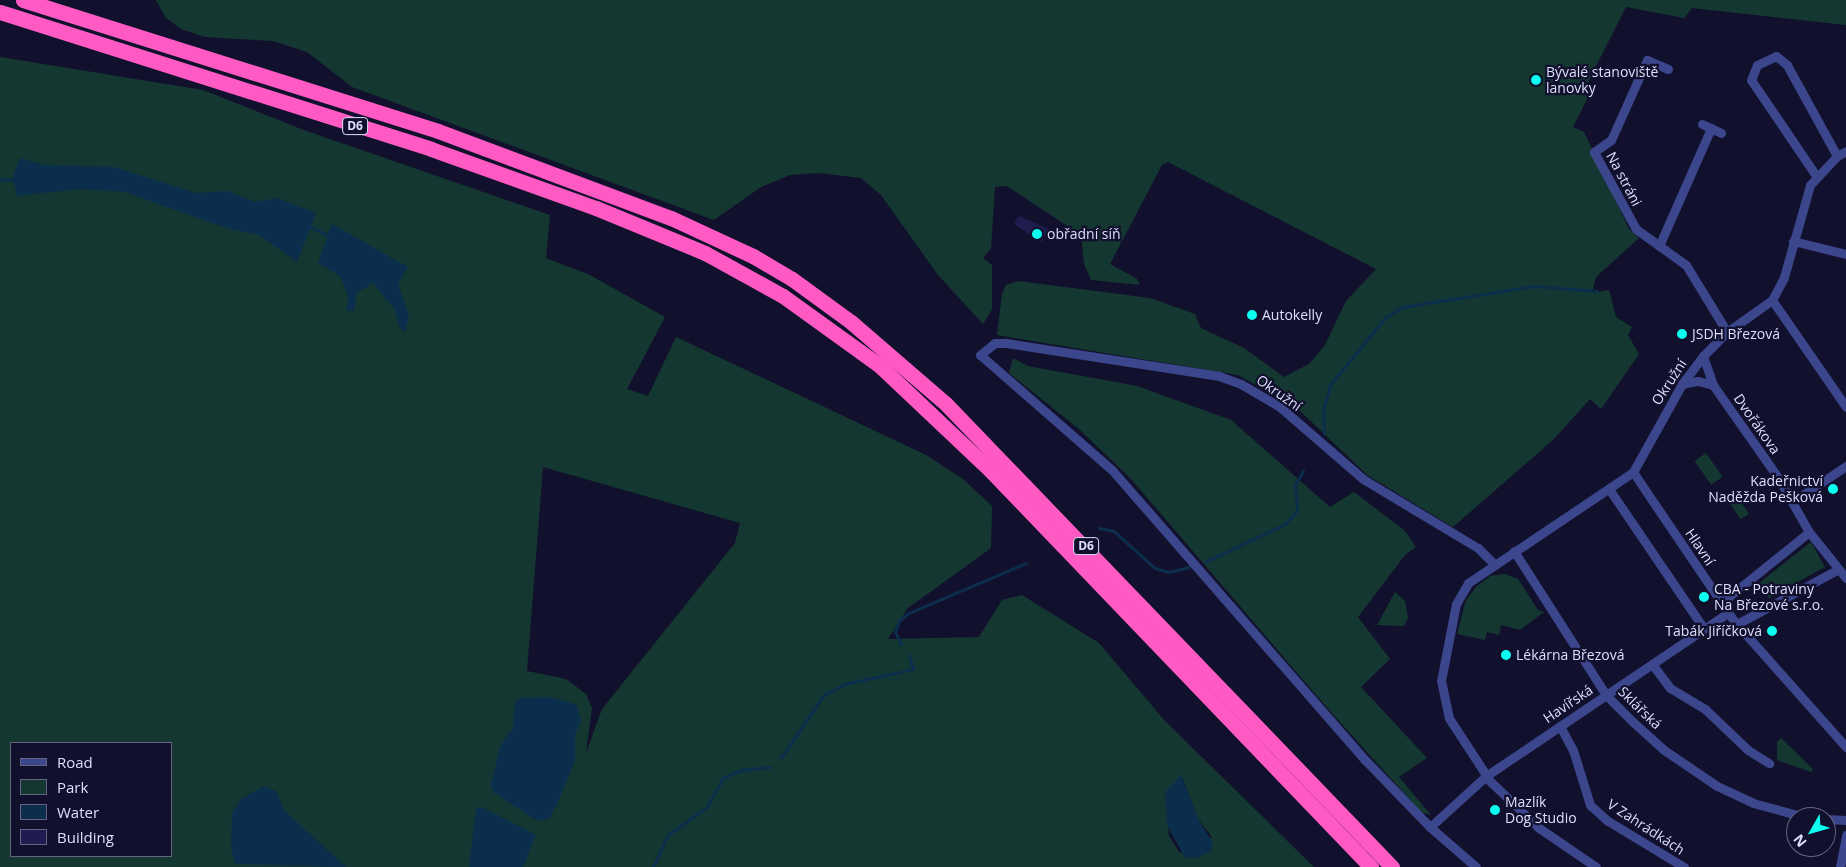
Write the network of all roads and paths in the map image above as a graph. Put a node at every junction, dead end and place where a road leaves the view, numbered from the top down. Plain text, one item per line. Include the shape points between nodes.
1 (22, 0) edge
2 (0, 12) edge
3 (1668, 69) dead end
4 (1702, 124) dead end
5 (1711, 128) junction
6 (1721, 133) dead end
7 (1846, 151) edge
8 (1837, 156) junction
9 (1817, 177) junction
10 (1793, 241) junction
11 (1660, 246) junction
12 (1846, 254) edge
13 (1772, 300) junction
14 (1727, 332) junction
15 (1703, 356) junction
16 (1682, 384) junction
17 (1713, 385) junction
18 (1846, 407) edge
19 (1846, 466) edge
20 (1633, 472) junction
21 (1609, 489) junction
22 (1792, 502) junction
23 (1809, 532) junction
24 (1514, 551) junction
25 (1494, 564) junction
26 (1837, 570) junction
27 (1846, 578) edge
28 (1721, 602) junction
29 (1728, 614) junction
30 (1736, 624) junction
31 (1704, 629) junction
32 (1652, 664) junction
33 (1606, 695) junction
34 (1560, 726) junction
35 (1846, 747) edge
36 (1769, 763) dead end
37 (1486, 776) junction
38 (1786, 812) edge
39 (1430, 827) junction
40 (1846, 835) edge
41 (1371, 867) edge
42 (1392, 867) edge
43 (1476, 867) edge
44 (1596, 867) edge
45 (1684, 867) edge
46 (1840, 867) edge

1 - 42 highway, D6 via 438,131 718,238 753,256 852,322 946,404
2 - 41 highway, D6 via 431,149 596,208 705,253 744,273 842,336 935,417
3 - 11 street, Na stráni via 1647,60 1611,140 1594,152 1636,230
4 - 5 street
5 - 6 street
5 - 11 street
7 - 8 street, Okružní
8 - 9 street, Okružní
8 - 9 street via 1786,65 1776,56 1757,65 1751,80
9 - 10 street, Okružní via 1805,197
10 - 12 street
10 - 13 street, Okružní via 1784,277
11 - 14 street, Na stráni via 1686,265
13 - 14 street, Okružní
13 - 18 street
14 - 15 street, Okružní
15 - 16 street, Okružní
15 - 17 street, Dvořákova
16 - 17 street via 1698,381
16 - 20 street, Okružní
17 - 22 street, Dvořákova
19 - 22 street
20 - 21 street, Okružní
20 - 28 street, Hlavní
21 - 24 street, Okružní
21 - 31 street
22 - 23 street, Dvořákova
23 - 26 street, Dvořákova
23 - 28 street
24 - 25 street, Okružní
24 - 33 street, Sklářská
25 - 37 street, Okružní via 1468,583 1456,604 1441,681 1449,718
25 - 39 street, Okružní via 1478,548 1363,479 1280,407 1241,384 1219,376 1006,343 995,344 980,355 1112,470 1365,760
26 - 27 street, Dvořákova
26 - 30 street
28 - 29 street, Hlavní
29 - 30 street, Hlavní
29 - 31 street, Havířská
30 - 35 street, Hlavní
31 - 32 street, Havířská
32 - 33 street, Havířská
32 - 36 street via 1670,688 1705,708 1748,750
33 - 34 street, Havířská
33 - 38 street, Sklářská via 1664,750 1695,773 1752,803
34 - 37 street, Havířská
34 - 45 street, V Zahrádkách via 1572,750 1584,793 1594,809
37 - 39 street, Havířská
37 - 44 street, Okružní via 1539,828
39 - 43 street
40 - 46 street

